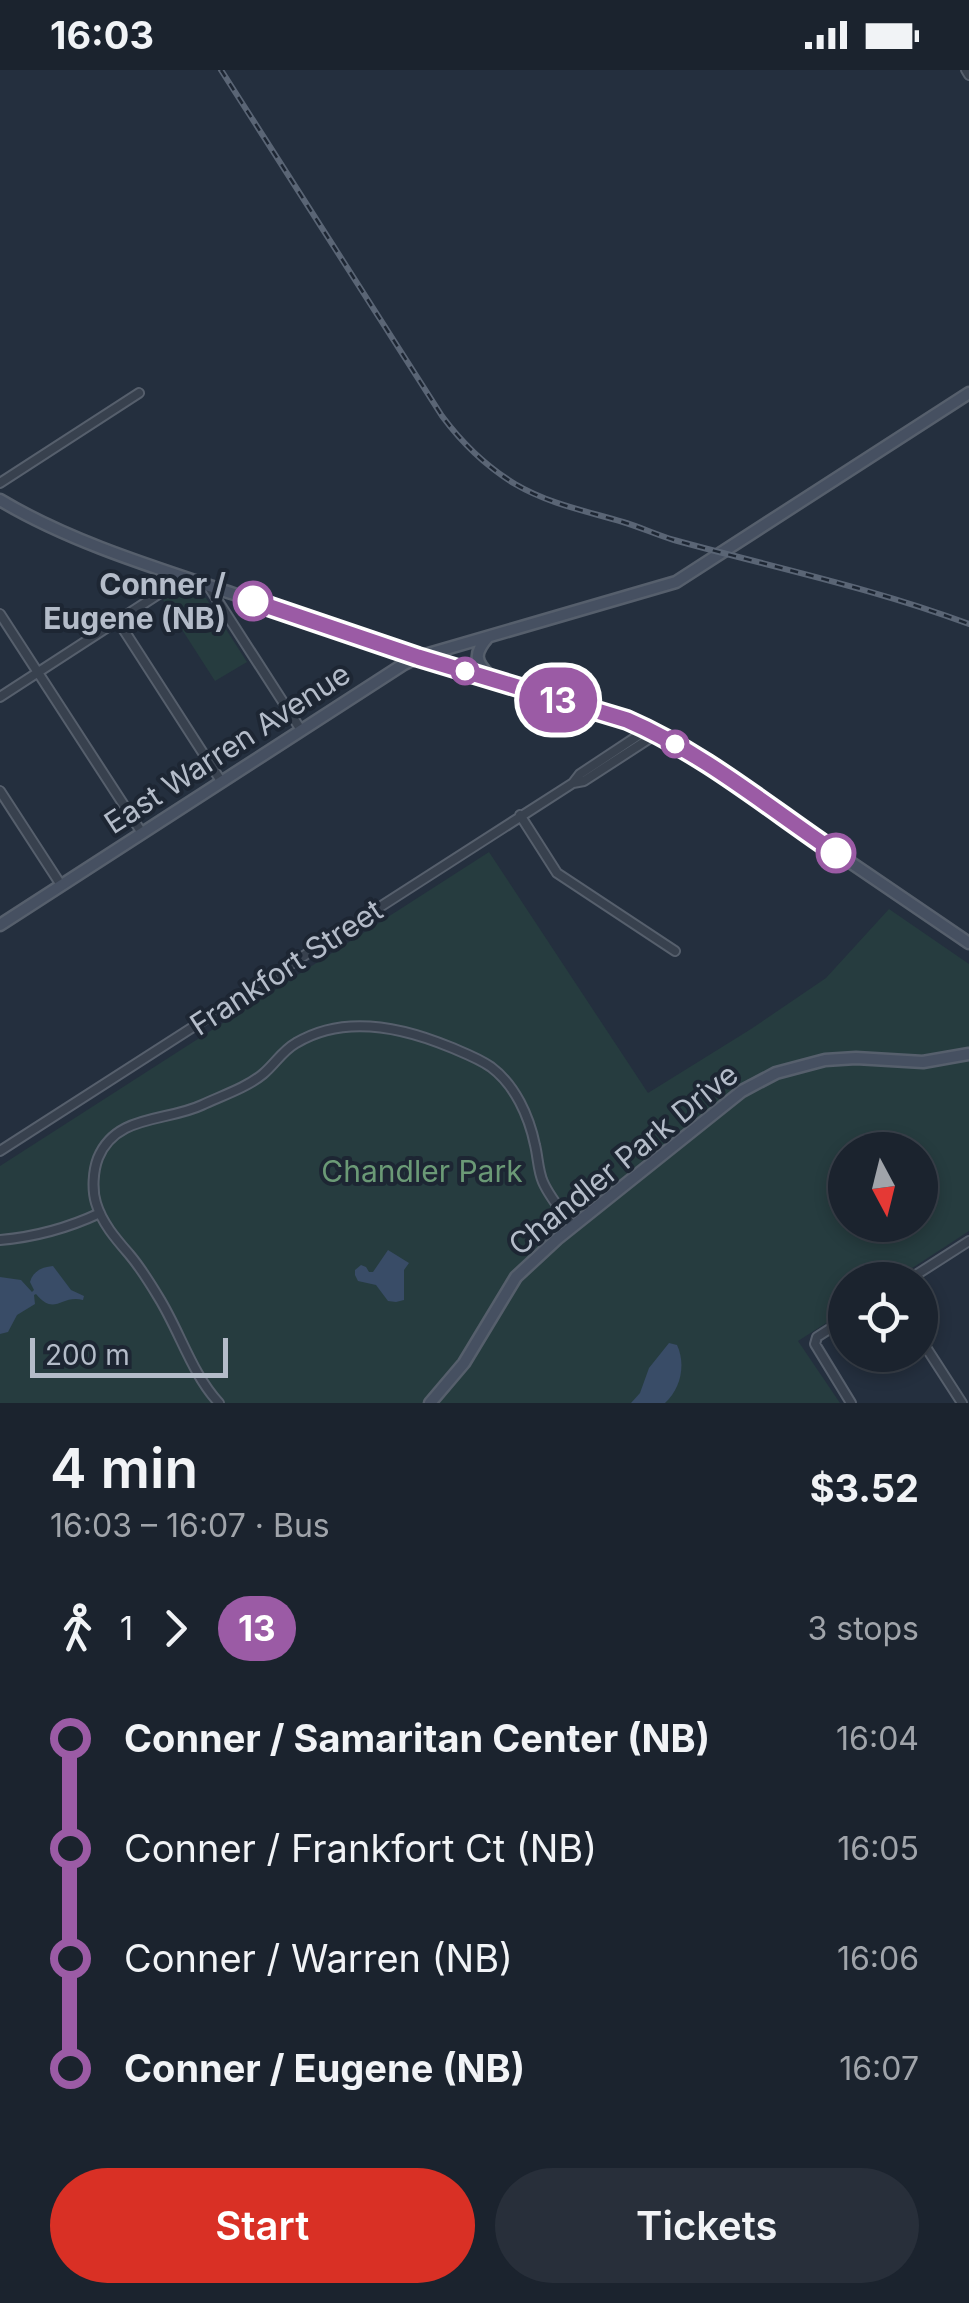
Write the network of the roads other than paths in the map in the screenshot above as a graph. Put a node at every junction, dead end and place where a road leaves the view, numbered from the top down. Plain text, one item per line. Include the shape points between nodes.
1 (138, 393) dead end
2 (969, 393) edge
3 (0, 482) edge
4 (0, 500) edge
5 (185, 578) junction
6 (208, 585) junction
7 (0, 614) edge
8 (118, 621) junction
9 (488, 637) junction
10 (418, 657) junction
11 (38, 672) junction
12 (494, 680) junction
13 (0, 697) edge
14 (301, 730) junction
15 (653, 731) junction
16 (222, 781) junction
17 (0, 791) edge
18 (520, 815) junction
19 (142, 833) junction
20 (61, 885) junction
21 (0, 925) edge
22 (969, 943) edge
23 (676, 951) dead end
24 (969, 1054) edge
25 (0, 1151) edge
26 (100, 1214) junction
27 (573, 1226) junction
28 (0, 1240) edge
29 (968, 1244) edge
30 (938, 1262) edge
31 (828, 1330) edge
32 (938, 1366) edge
33 (828, 1368) edge
34 (831, 1372) edge
35 (220, 1403) edge
36 (430, 1403) edge
37 (851, 1403) edge
38 (962, 1403) edge

1 - 3 street
2 - 9 main road, East Warren Avenue via 676,582
4 - 5 main road via 33,520
5 - 6 main road
5 - 8 street
6 - 10 main road
6 - 14 street
7 - 11 street
8 - 11 street
8 - 16 street
9 - 10 main road, East Warren Avenue
9 - 12 main road via 477,657
10 - 12 main road
10 - 14 main road, East Warren Avenue
11 - 13 street
11 - 19 street
12 - 15 main road
14 - 16 main road, East Warren Avenue
15 - 18 street, Frankfort Street
15 - 22 main road
16 - 19 main road, East Warren Avenue
17 - 20 street
18 - 23 street via 557,872
18 - 25 street, Frankfort Street
19 - 20 main road, East Warren Avenue
20 - 21 main road, East Warren Avenue
24 - 27 main road, Chandler Park Drive via 923,1062 824,1060 776,1074 722,1106
26 - 27 street via 96,1167 117,1133 197,1108 248,1083 310,1036 366,1026 429,1038 500,1075 526,1115 545,1186
26 - 28 street via 59,1230
26 - 35 street via 160,1299
27 - 36 main road, Chandler Park Drive via 516,1277 464,1363
29 - 30 street
31 - 33 street via 814,1344
32 - 38 street
34 - 37 street

